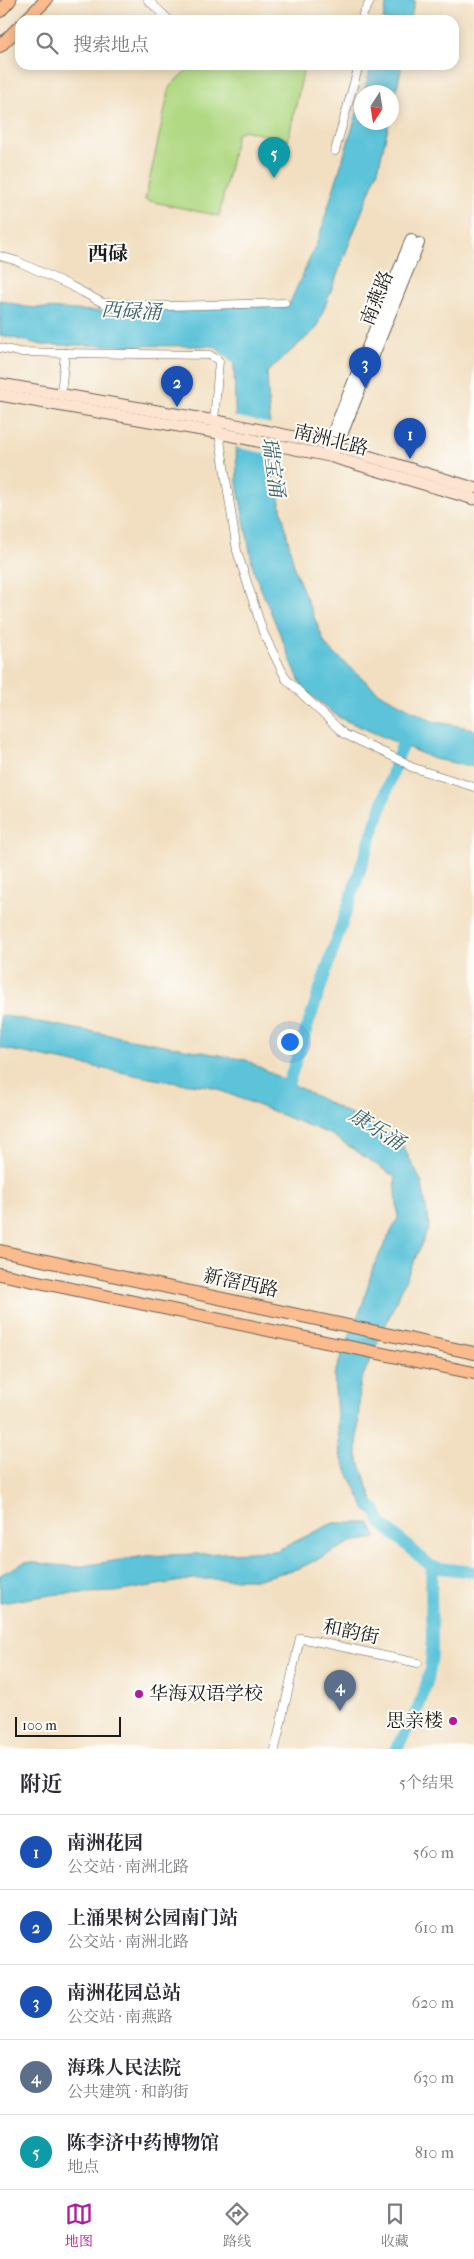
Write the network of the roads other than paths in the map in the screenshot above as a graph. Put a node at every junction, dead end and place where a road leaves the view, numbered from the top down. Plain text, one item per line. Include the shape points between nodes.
1 (10, 0) edge
2 (46, 0) edge
3 (148, 0) edge
4 (371, 0) edge
5 (0, 10) edge
6 (31, 15) edge
7 (164, 15) edge
8 (363, 15) edge
9 (15, 31) edge
10 (0, 46) edge
11 (358, 70) edge
12 (335, 151) dead end
13 (415, 241) dead end
14 (0, 256) edge
15 (285, 303) dead end
16 (0, 348) edge
17 (65, 353) junction
18 (0, 384) edge
19 (61, 394) junction
20 (0, 395) edge
21 (214, 421) junction
22 (225, 430) junction
23 (331, 449) junction
24 (474, 488) edge
25 (474, 499) edge
26 (474, 787) edge
27 (0, 1251) edge
28 (0, 1274) edge
29 (474, 1353) edge
30 (474, 1373) edge
31 (418, 1663) dead end
32 (275, 1749) edge

1 - 5 highway
2 - 6 highway
3 - 7 street
4 - 8 street
9 - 10 highway
11 - 12 street
13 - 23 street, 南燕路
14 - 15 street via 71,286 103,304
16 - 17 street via 19,352
17 - 19 street
17 - 21 street via 210,355 219,361
18 - 19 main road, 南洲北路
19 - 21 main road, 南洲北路
20 - 22 main road, 南洲北路
21 - 22 main road, 南洲北路
22 - 23 main road, 南洲北路 via 278,445
22 - 23 main road, 南洲北路 via 276,433
22 - 26 street via 237,551 263,632 286,679 344,734 411,767
23 - 24 main road, 南洲北路
23 - 25 main road, 南洲北路
27 - 29 highway, 新滘西路
28 - 30 highway
31 - 32 street, 和韵街 via 300,1638

